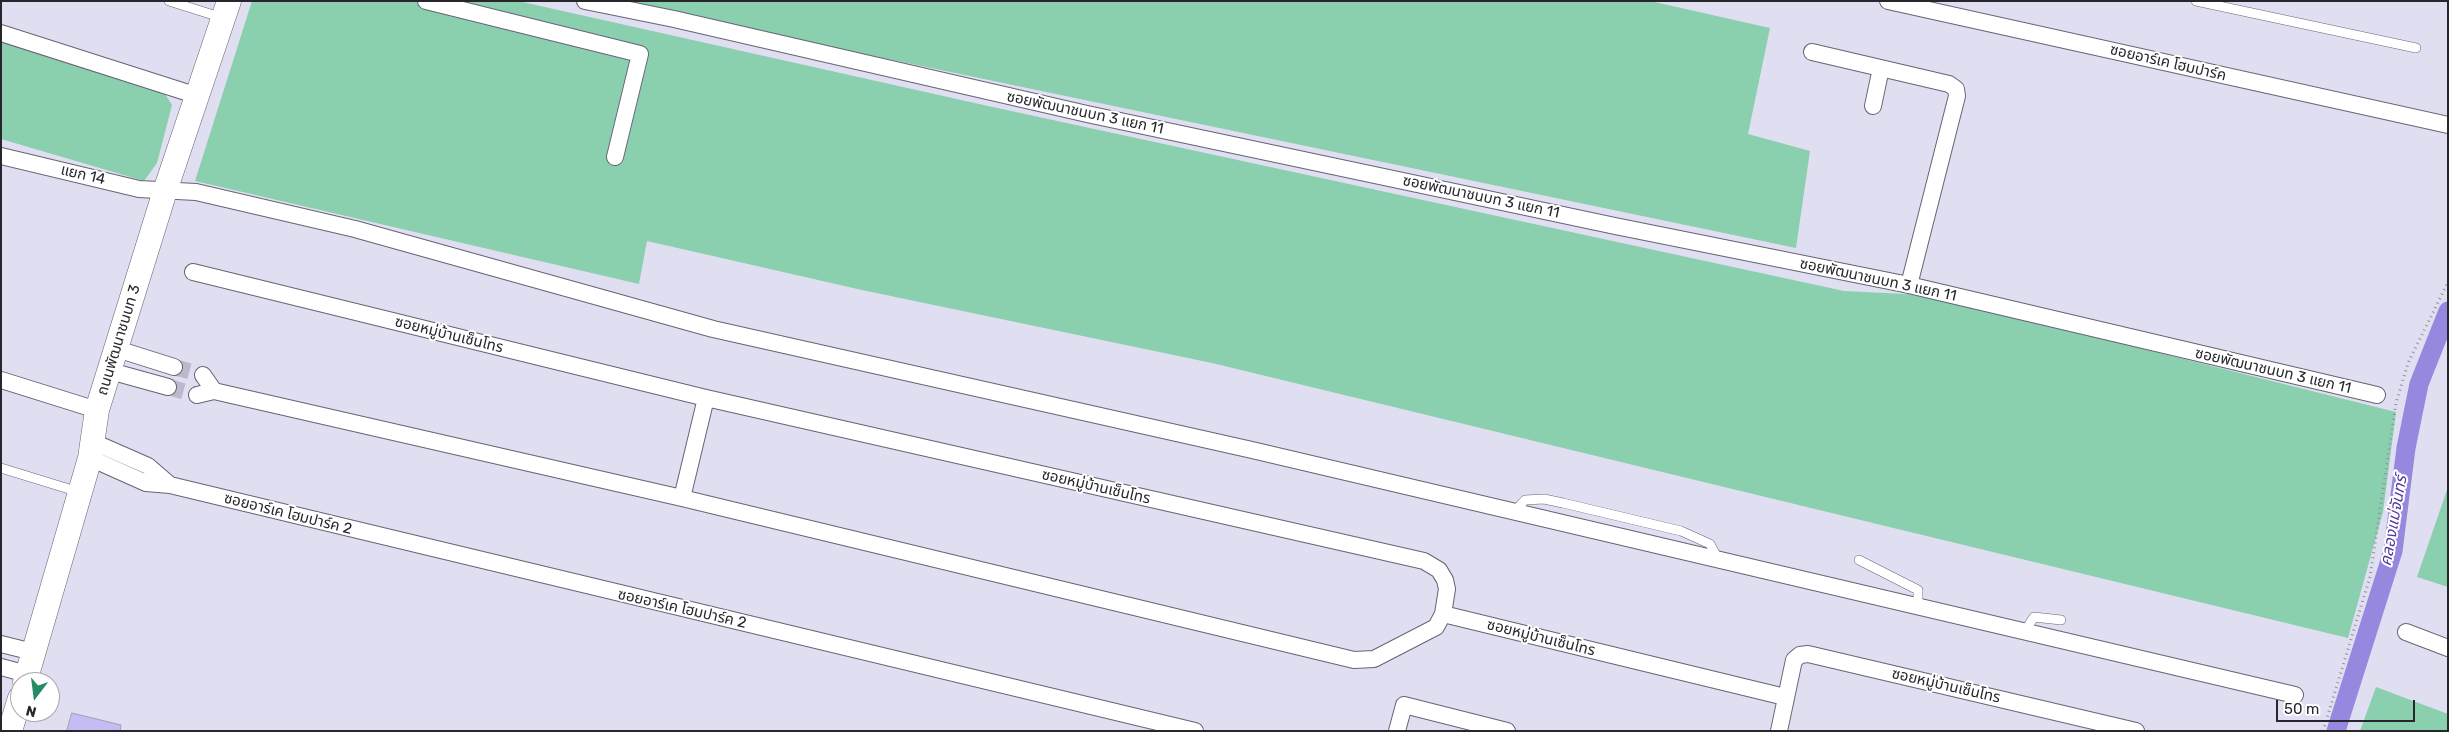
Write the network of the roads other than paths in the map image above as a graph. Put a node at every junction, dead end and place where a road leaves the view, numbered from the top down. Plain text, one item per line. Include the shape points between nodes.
1 (169, 1) edge
2 (426, 1) edge
3 (585, 1) edge
4 (1888, 1) edge
5 (2196, 1) edge
6 (226, 10) edge
7 (1, 33) edge
8 (2416, 48) dead end
9 (1812, 52) dead end
10 (1881, 68) junction
11 (198, 96) junction
12 (1873, 106) dead end
13 (2448, 125) edge
14 (1, 156) edge
15 (615, 157) dead end
16 (165, 191) junction
17 (193, 272) dead end
18 (1909, 285) junction
19 (117, 349) junction
20 (174, 367) tunnel mouth
21 (110, 371) junction
22 (203, 376) tunnel mouth
23 (1, 380) edge
24 (168, 387) tunnel mouth
25 (214, 391) junction
26 (197, 395) tunnel mouth
27 (2377, 395) dead end
28 (706, 398) junction
29 (97, 410) junction
30 (91, 449) junction
31 (1, 468) edge
32 (79, 493) junction
33 (682, 498) junction
34 (1859, 560) dead end
35 (1918, 607) junction
36 (1443, 614) junction
37 (2061, 620) dead end
38 (2025, 631) junction
39 (2406, 632) dead end
40 (1, 644) edge
41 (2448, 648) edge
42 (1, 667) edge
43 (28, 669) edge
44 (2295, 695) dead end
45 (1785, 697) junction
46 (1195, 731) edge
47 (1397, 731) edge
48 (1507, 731) edge
49 (1779, 731) edge
50 (2136, 731) edge

1 - 6 lane
2 - 15 street via 640,54
3 - 18 street, ซอยพัฒนาชนบท 3 แยก 11 via 1097,116
4 - 13 street, ซอยอาร์เค โฮมปาร์ค
5 - 8 lane
6 - 11 street, ถนนพัฒนาชนบท 3
7 - 11 street
9 - 10 street
10 - 12 street
10 - 18 street via 1949,84 1957,96
11 - 16 street, ถนนพัฒนาชนบท 3
14 - 16 street, แยก 14 via 139,189
16 - 19 street, ถนนพัฒนาชนบท 3
16 - 35 street, แยก 14 via 196,192 355,229 713,329 1252,450
17 - 28 street, ซอยหมู่บ้านเซ็นโทร
18 - 27 street, ซอยพัฒนาชนบท 3 แยก 11
19 - 20 street
19 - 21 street, ถนนพัฒนาชนบท 3
21 - 24 street
21 - 29 street, ถนนพัฒนาชนบท 3
22 - 25 street
23 - 29 street
25 - 26 street
25 - 33 street
28 - 33 street
28 - 36 street, ซอยหมู่บ้านเซ็นโทร via 1424,561 1440,570 1445,580 1447,590
29 - 30 street, ถนนพัฒนาชนบท 3
30 - 32 street, ถนนพัฒนาชนบท 3
30 - 46 street, ซอยอาร์เค โฮมปาร์ค 2 via 146,483 170,485
31 - 32 lane
32 - 43 street, ถนนพัฒนาชนบท 3
33 - 36 street via 1354,660 1374,658 1436,627
34 - 35 lane via 1918,590
35 - 38 street, แยก 14
36 - 45 street, ซอยหมู่บ้านเซ็นโทร
37 - 38 lane via 2034,617
38 - 44 street, แยก 14
39 - 41 street
40 - 43 street
42 - 43 street
45 - 49 street, ซอยหมู่บ้านเซ็นโทร
45 - 50 street, ซอยหมู่บ้านเซ็นโทร via 1794,660 1808,654
47 - 48 street via 1404,705

